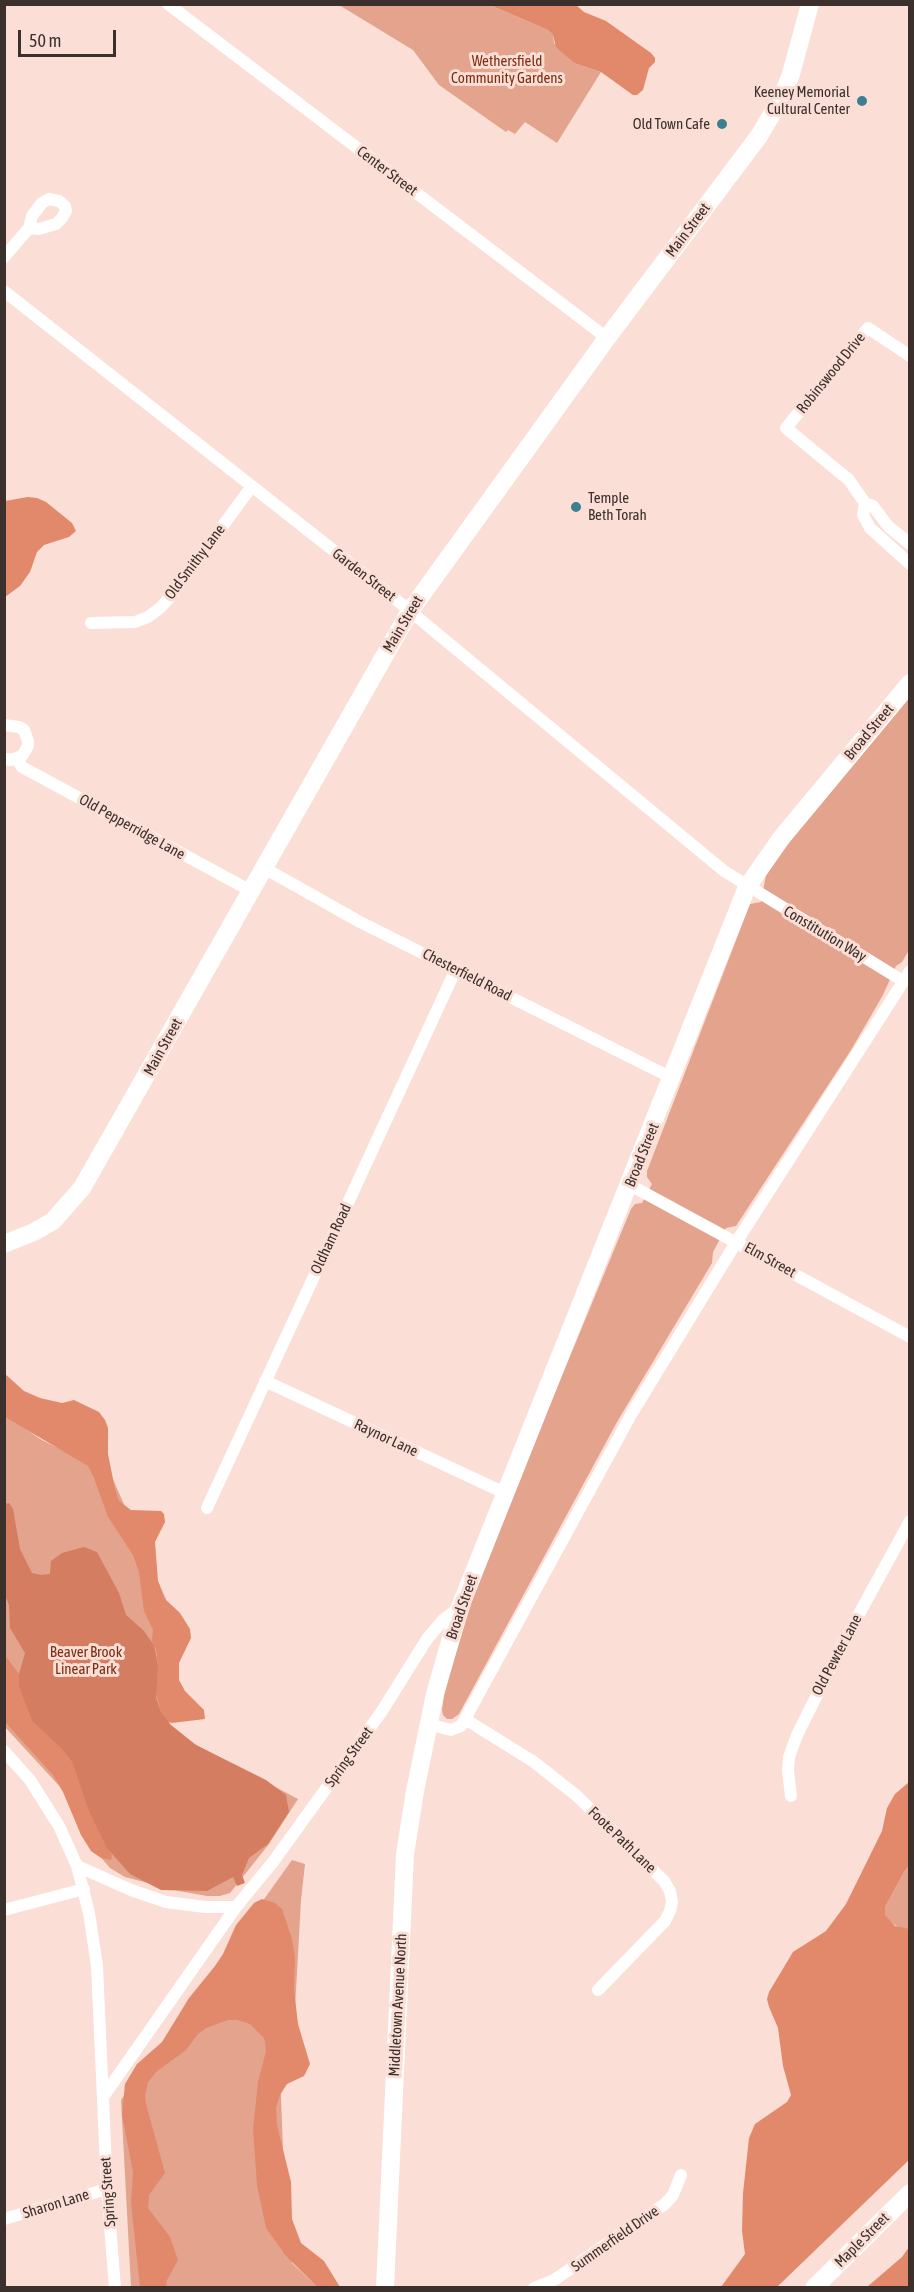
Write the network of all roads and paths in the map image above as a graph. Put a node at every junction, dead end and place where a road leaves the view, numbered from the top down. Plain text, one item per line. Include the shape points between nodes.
1 (168, 4) edge
2 (810, 4) edge
3 (29, 228) dead end
4 (4, 257) edge
5 (4, 291) edge
6 (607, 338) junction
7 (909, 356) edge
8 (252, 486) junction
9 (865, 503) junction
10 (909, 544) edge
11 (909, 564) edge
12 (410, 611) junction
13 (91, 623) dead end
14 (909, 684) edge
15 (4, 725) edge
16 (11, 759) edge
17 (264, 868) junction
18 (747, 887) junction
19 (250, 891) junction
20 (456, 969) junction
21 (906, 976) edge
22 (672, 1078) junction
23 (630, 1185) junction
24 (737, 1241) junction
25 (4, 1244) edge
26 (909, 1337) edge
27 (265, 1381) junction
28 (507, 1494) junction
29 (207, 1508) dead end
30 (909, 1521) edge
31 (460, 1607) junction
32 (465, 1719) junction
33 (428, 1724) junction
34 (4, 1751) edge
35 (791, 1796) dead end
36 (77, 1866) junction
37 (84, 1889) junction
38 (236, 1907) junction
39 (4, 1910) edge
40 (598, 1990) dead end
41 (103, 2097) junction
42 (681, 2175) dead end
43 (107, 2189) junction
44 (909, 2193) edge
45 (4, 2219) edge
46 (114, 2288) edge
47 (385, 2288) edge
48 (534, 2288) edge
49 (814, 2288) edge

1 - 6 street, Center Street
2 - 6 street, Main Street via 791,74 765,126
3 - 4 street
5 - 8 street, Garden Street
6 - 12 street, Main Street
7 - 9 street, Robinswood Drive via 868,328 786,428 849,480
8 - 12 street, Garden Street
8 - 13 street, Old Smithy Lane via 160,608 135,622
9 - 10 street, Robinswood Drive via 873,506
9 - 11 street, Robinswood Drive via 863,514 870,528
12 - 17 street, Main Street
12 - 18 street, Garden Street
14 - 18 street, Broad Street via 782,837
15 - 16 street, Old Pepperridge Lane via 20,727 27,735 28,746 22,756
16 - 19 street, Old Pepperridge Lane
17 - 19 street, Main Street
17 - 20 street, Chesterfield Road
18 - 21 street, Constitution Way
18 - 22 street, Broad Street
19 - 25 street, Main Street via 82,1188 52,1221
20 - 22 street, Chesterfield Road
20 - 27 street, Oldham Road
21 - 24 street
22 - 23 street, Broad Street
23 - 24 street, Elm Street
23 - 28 street, Broad Street
24 - 26 street, Elm Street
24 - 32 street via 632,1413
27 - 28 street, Raynor Lane
27 - 29 street, Oldham Road
28 - 31 street, Broad Street
30 - 35 street, Old Pewter Lane via 797,1735 789,1757
31 - 33 street, Broad Street
31 - 38 street, Spring Street via 427,1639 382,1712
32 - 33 street via 451,1730
32 - 40 street, Foote Path Lane via 563,1784 670,1891 672,1902 665,1921
33 - 47 street, Middletown Avenue North via 408,1830 403,1882
34 - 36 street, Spring Street via 48,1807
36 - 37 street, Spring Street
36 - 38 street via 166,1902
37 - 39 street
37 - 41 street, Spring Street via 97,1966
38 - 41 street, Spring Street
41 - 43 street, Spring Street
42 - 48 street, Summerfield Drive via 673,2195 664,2204 554,2280
43 - 45 street, Sharon Lane
43 - 46 street, Spring Street
44 - 49 street, Maple Street

